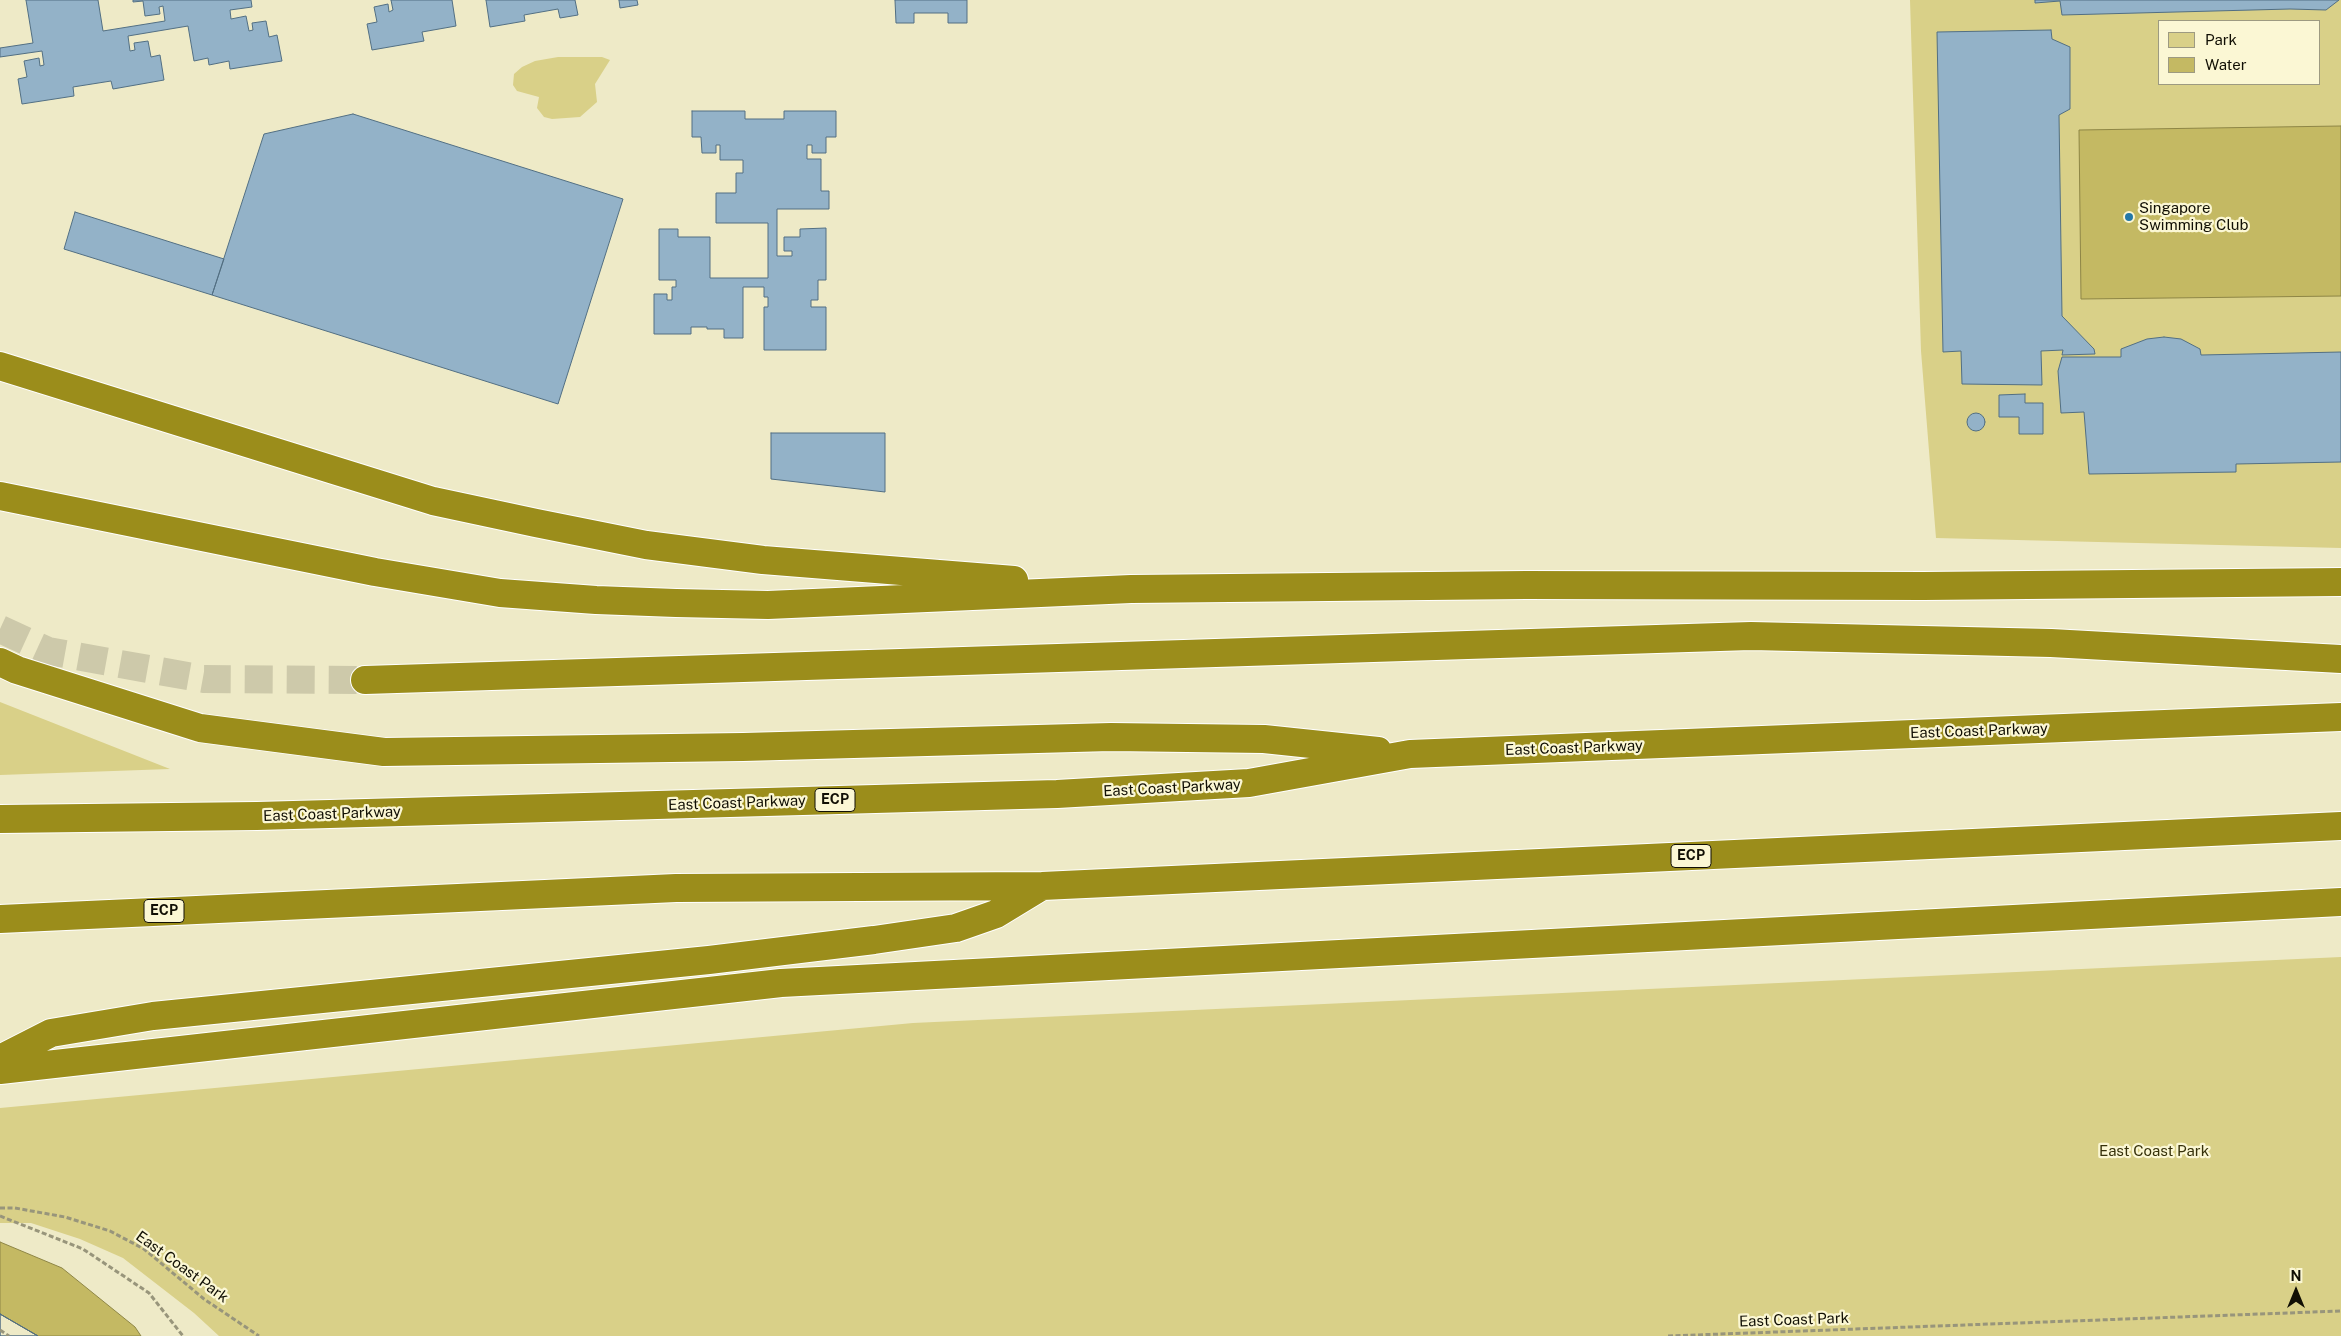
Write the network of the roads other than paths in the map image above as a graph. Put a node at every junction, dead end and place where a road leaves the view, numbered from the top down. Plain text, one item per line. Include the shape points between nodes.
1 (0, 366) edge
2 (0, 496) edge
3 (2341, 582) edge
4 (1131, 589) junction
5 (2341, 658) edge
6 (0, 662) edge
7 (365, 680) tunnel mouth
8 (2341, 718) edge
9 (1410, 754) junction
10 (0, 819) edge
11 (2341, 826) edge
12 (1042, 886) junction
13 (2341, 902) edge
14 (0, 919) edge
15 (0, 1059) edge
16 (0, 1070) edge

1 - 4 highway via 433,501 619,540 763,560
2 - 4 highway via 375,572 500,593 596,600 768,605
3 - 4 highway
5 - 7 highway via 2051,643 1751,636
6 - 9 highway via 16,670 200,728 384,752 1110,737 1264,739
8 - 9 highway, East Coast Parkway / ECP
9 - 10 highway, East Coast Parkway / ECP via 1249,784 1057,794 257,816
11 - 12 highway, ECP
12 - 14 highway, ECP via 676,888
12 - 15 highway via 996,914 956,928 709,960 153,1016 51,1034
13 - 16 highway via 780,983

